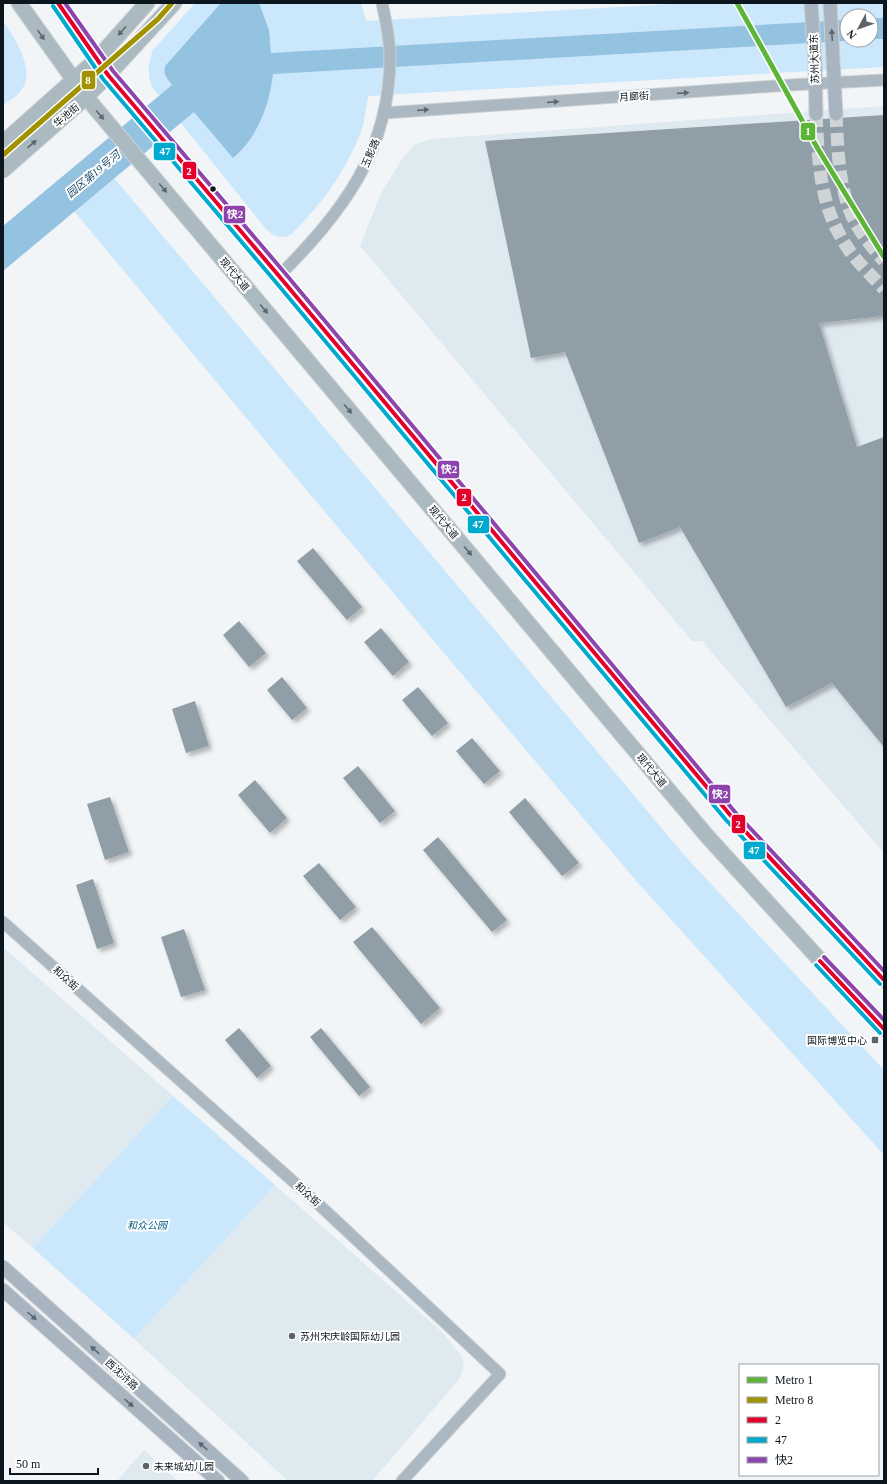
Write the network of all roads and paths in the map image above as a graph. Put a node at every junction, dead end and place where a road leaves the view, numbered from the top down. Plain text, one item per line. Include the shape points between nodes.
1 (19, 3) edge
2 (58, 3) edge
3 (147, 3) edge
4 (174, 3) edge
5 (382, 3) edge
6 (811, 5) edge
7 (830, 5) edge
8 (97, 59) junction
9 (108, 75) junction
10 (884, 80) edge
11 (74, 82) junction
12 (834, 83) junction
13 (815, 84) junction
14 (86, 97) junction
15 (384, 113) junction
16 (816, 114) tunnel mouth
17 (836, 114) tunnel mouth
18 (3, 143) edge
19 (3, 170) edge
20 (279, 276) junction
21 (3, 922) edge
22 (884, 980) edge
23 (884, 1029) edge
24 (3, 1267) edge
25 (3, 1290) edge
26 (218, 1481) edge
27 (242, 1481) edge
28 (402, 1481) edge

1 -> 11 main road, 现代大道
2 - 8 main road
3 -> 8 main road, 华池街
4 - 9 main road, 华池街
5 - 15 street, 玉影路 via 390,56 389,85
6 - 13 main road, 苏州大道东
12 -> 7 main road, 苏州大道东
8 - 9 main road
8 - 11 main road, 华池街
9 - 14 main road, 华池街
9 - 20 main road
10 - 12 street, 月廊街
11 - 14 main road, 现代大道
11 - 18 main road, 华池街
12 - 13 street, 月廊街
12 - 17 main road, 苏州大道东
15 -> 13 street, 月廊街
13 - 16 main road, 苏州大道东
19 -> 14 main road, 华池街
14 -> 23 main road, 现代大道 via 708,836
15 - 20 street, 玉影路 via 376,144 350,193 316,237
20 - 22 main road via 731,816
21 - 28 street, 和众街 via 315,1200 500,1374
27 -> 24 main road, 西沈浒路
25 -> 26 main road, 西沈浒路

